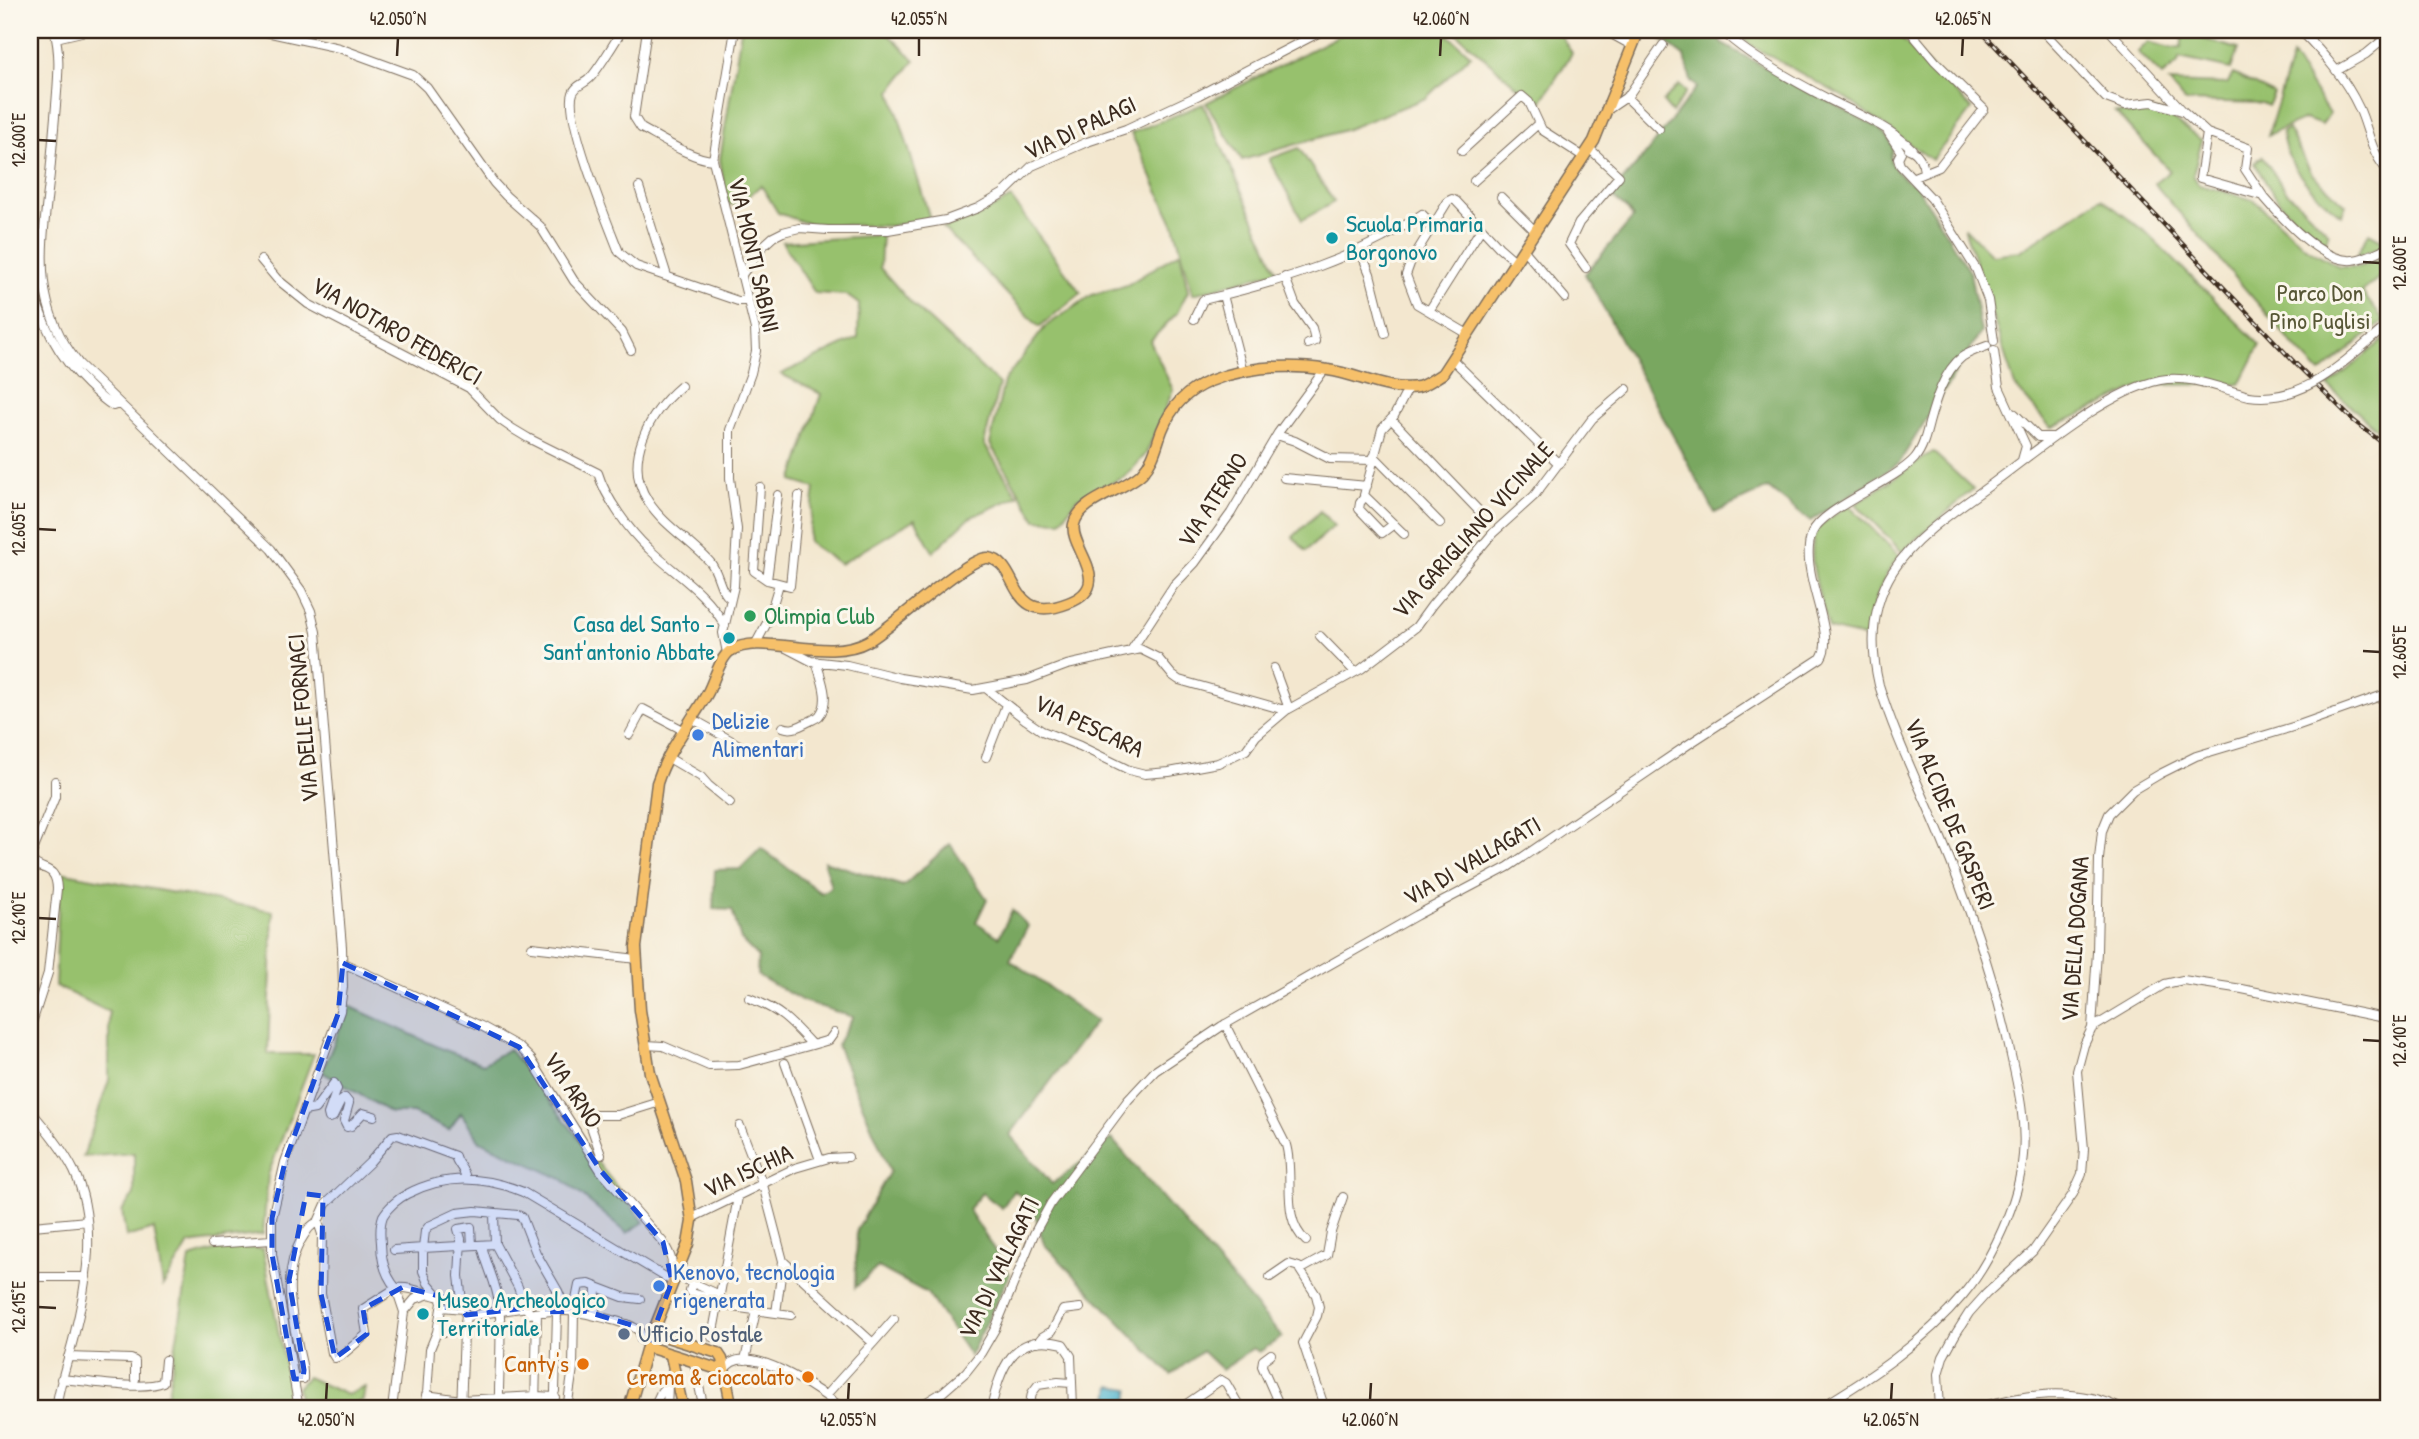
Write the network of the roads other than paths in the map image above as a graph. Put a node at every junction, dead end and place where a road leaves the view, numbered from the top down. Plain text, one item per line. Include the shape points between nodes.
1 (90, 30) edge
2 (257, 30) edge
3 (622, 30) edge
4 (647, 30) edge
5 (735, 30) edge
6 (1324, 30) edge
7 (1604, 30) edge
8 (1639, 30) edge
9 (1721, 30) edge
10 (1909, 30) edge
11 (2042, 30) edge
12 (2109, 30) edge
13 (2300, 30) edge
14 (55, 34) edge
15 (2389, 35) edge
16 (1663, 45) dead end
17 (1633, 46) junction
18 (2338, 70) junction
19 (1626, 97) junction
20 (1606, 111) junction
21 (2183, 111) junction
22 (1538, 124) junction
23 (1658, 129) dead end
24 (1888, 132) junction
25 (2207, 132) junction
26 (1912, 149) junction
27 (1462, 151) dead end
28 (1901, 152) junction
29 (1586, 153) junction
30 (713, 160) junction
31 (1923, 170) junction
32 (2389, 172) edge
33 (1914, 177) junction
34 (1474, 181) dead end
35 (639, 187) dead end
36 (2263, 196) junction
37 (1501, 197) dead end
38 (1932, 199) junction
39 (1433, 225) junction
40 (1481, 229) junction
41 (1535, 231) junction
42 (2389, 247) edge
43 (1523, 249) junction
44 (1360, 250) junction
45 (261, 260) dead end
46 (1515, 261) junction
47 (1586, 268) dead end
48 (30, 276) edge
49 (667, 276) junction
50 (741, 276) junction
51 (1285, 277) junction
52 (1223, 295) junction
53 (1565, 298) dead end
54 (747, 301) junction
55 (1429, 311) junction
56 (1194, 319) dead end
57 (2389, 324) edge
58 (1385, 333) dead end
59 (1468, 334) junction
60 (1308, 344) dead end
61 (1992, 346) junction
62 (631, 350) dead end
63 (1452, 359) junction
64 (1241, 364) dead end
65 (1325, 369) junction
66 (681, 386) dead end
67 (1409, 387) junction
68 (1627, 389) dead end
69 (119, 404) junction
70 (2011, 410) junction
71 (1391, 419) junction
72 (1277, 435) junction
73 (2038, 437) junction
74 (2055, 437) junction
75 (2026, 446) junction
76 (2038, 450) junction
77 (1374, 458) junction
78 (2021, 462) junction
79 (1559, 464) junction
80 (1284, 478) dead end
81 (1367, 486) junction
82 (760, 487) dead end
83 (778, 495) dead end
84 (799, 496) dead end
85 (1365, 496) junction
86 (1478, 510) dead end
87 (1440, 523) dead end
88 (1394, 524) junction
89 (1404, 534) dead end
90 (736, 558) junction
91 (754, 566) junction
92 (735, 568) junction
93 (767, 580) junction
94 (779, 584) junction
95 (731, 599) junction
96 (724, 626) junction
97 (1320, 636) dead end
98 (755, 645) junction
99 (783, 646) junction
100 (1132, 649) junction
101 (727, 653) junction
102 (816, 661) junction
103 (1274, 668) dead end
104 (1355, 672) junction
105 (987, 689) junction
106 (2389, 692) edge
107 (1006, 705) junction
108 (1289, 709) junction
109 (691, 718) junction
110 (783, 727) dead end
111 (684, 730) junction
112 (629, 735) dead end
113 (750, 751) dead end
114 (667, 757) junction
115 (986, 757) dead end
116 (55, 781) dead end
117 (730, 803) dead end
118 (30, 858) edge
119 (532, 947) dead end
120 (637, 959) junction
121 (343, 963) junction
122 (748, 998) dead end
123 (2389, 1019) edge
124 (1225, 1024) junction
125 (2092, 1028) junction
126 (30, 1030) edge
127 (834, 1033) dead end
128 (646, 1045) junction
129 (812, 1045) junction
130 (785, 1063) dead end
131 (660, 1102) junction
132 (30, 1110) edge
133 (304, 1111) junction
134 (373, 1116) dead end
135 (740, 1126) dead end
136 (601, 1155) dead end
137 (848, 1157) dead end
138 (820, 1160) junction
139 (466, 1179) junction
140 (763, 1185) junction
141 (738, 1197) junction
142 (1343, 1197) dead end
143 (494, 1213) junction
144 (454, 1215) junction
145 (692, 1218) junction
146 (87, 1221) junction
147 (318, 1222) junction
148 (33, 1227) dead end
149 (458, 1229) junction
150 (271, 1240) junction
151 (1306, 1241) dead end
152 (212, 1244) dead end
153 (495, 1244) junction
154 (472, 1245) junction
155 (482, 1245) junction
156 (459, 1246) junction
157 (424, 1248) junction
158 (394, 1250) dead end
159 (783, 1261) junction
160 (1298, 1265) junction
161 (86, 1277) junction
162 (1270, 1277) dead end
163 (41, 1278) dead end
164 (673, 1278) junction
165 (396, 1288) junction
166 (596, 1288) junction
167 (427, 1295) junction
168 (440, 1297) junction
169 (640, 1299) dead end
170 (719, 1300) junction
171 (442, 1307) junction
172 (526, 1308) junction
173 (1080, 1308) dead end
174 (566, 1311) junction
175 (756, 1311) junction
176 (404, 1312) junction
177 (499, 1312) junction
178 (541, 1312) junction
179 (466, 1313) junction
180 (776, 1313) junction
181 (595, 1315) junction
182 (791, 1315) dead end
183 (894, 1319) dead end
184 (437, 1332) junction
185 (464, 1332) junction
186 (650, 1341) junction
187 (1038, 1342) junction
188 (873, 1343) junction
189 (710, 1344) junction
190 (1270, 1354) dead end
191 (68, 1357) junction
192 (165, 1360) dead end
193 (745, 1360) junction
194 (672, 1361) junction
195 (694, 1363) junction
196 (724, 1371) junction
197 (61, 1379) junction
198 (135, 1379) dead end
199 (294, 1379) junction
200 (1071, 1383) junction
201 (668, 1384) junction
202 (426, 1395) junction
203 (536, 1395) junction
204 (555, 1395) junction
205 (826, 1395) junction
206 (499, 1398) junction
207 (461, 1405) edge
208 (56, 1409) edge
209 (299, 1409) edge
210 (392, 1409) edge
211 (426, 1409) edge
212 (499, 1409) edge
213 (535, 1409) edge
214 (554, 1409) edge
215 (567, 1409) edge
216 (629, 1409) edge
217 (653, 1409) edge
218 (667, 1409) edge
219 (683, 1409) edge
220 (704, 1409) edge
221 (732, 1409) edge
222 (843, 1409) edge
223 (915, 1409) edge
224 (991, 1409) edge
225 (1029, 1409) edge
226 (1073, 1409) edge
227 (1179, 1409) edge
228 (1241, 1409) edge
229 (1281, 1409) edge
230 (1325, 1409) edge
231 (1818, 1409) edge
232 (1940, 1409) edge
233 (1973, 1409) edge
234 (2122, 1409) edge

1 - 14 street
2 - 62 street via 339,48 417,78 494,183 540,226 574,281 622,332
3 - 49 street via 591,78 576,87 573,117 618,252 636,266
4 - 30 street via 636,122 688,152
5 - 30 street, VIA MONTI SABINI
6 - 50 street, VIA DI PALAGI via 1126,129 1032,166 1004,193 978,208 946,220 888,230 799,228 783,232 762,247
7 - 17 street
8 - 17 main road
9 - 24 street via 1749,52
10 - 31 street via 1984,109 1943,160
11 - 21 street via 2106,98 2125,106 2152,102
12 - 21 street
13 - 18 street
14 - 69 street, VIA DELLE FORNACI via 58,78 43,223 43,285 65,345
15 - 18 street
16 - 19 street
17 - 20 main road
18 - 32 street via 2360,109 2381,164
19 - 20 street
19 - 23 street
20 - 29 main road
21 - 25 street
22 - 27 street via 1526,97 1521,96
22 - 29 street
22 - 34 street
24 - 26 street
24 - 28 street
25 - 36 street via 2248,148 2245,169
25 - 36 street via 2200,178
26 - 28 street
26 - 31 street
28 - 33 street via 1900,165
29 - 41 main road
29 - 47 street via 1619,176 1578,223 1569,244
30 - 50 street, VIA MONTI SABINI
31 - 33 street
31 - 38 street
33 - 38 street
35 - 49 street
36 - 42 street via 2298,233 2332,256 2353,260
37 - 41 street
38 - 61 street via 1980,277 1990,307
39 - 40 street via 1452,199
39 - 44 street via 1422,214
39 - 55 street via 1406,275 1417,304
40 - 46 street
40 - 55 street
41 - 43 main road
43 - 46 main road
43 - 53 street
44 - 51 street
44 - 58 street
45 - 96 street, VIA NOTARO FEDERICI via 308,304 468,388 513,429 598,473 608,497 641,541 708,600
46 - 59 main road
48 - 69 street via 44,326 63,359 107,403
49 - 54 street
50 - 54 street, VIA MONTI SABINI
51 - 52 street
51 - 60 street via 1295,304 1315,334 1315,341
52 - 56 street via 1203,300
52 - 64 street
54 - 90 street, VIA MONTI SABINI via 756,351 730,430
55 - 59 street
57 - 74 street, VIA ALCIDE DE GASPERI, bridge via 2299,391 2273,398 2185,380 2161,380 2131,390
59 - 63 main road
61 - 70 street via 1997,383
61 - 124 street, VIA DI VALLAGATI via 1964,356 1949,373 1923,445 1912,461 1814,529 1809,570 1826,642 1820,660 1508,867
63 - 67 main road via 1442,374 1419,387
63 - 79 street
65 - 67 main road
65 - 72 street, VIA ATERNO
65 - 99 main road via 1259,368 1212,380 1187,394 1169,415 1145,470 1090,504 1075,520 1074,538 1089,569 1084,592 1076,599 1063,605 1032,606 1002,567 985,558 959,572 867,642 824,651
66 - 95 street via 640,442 640,478 649,503 709,561 724,594
67 - 71 street
68 - 79 street, VIA GARIGLIANO VICINALE via 1592,419
69 - 121 street, VIA DELLE FORNACI via 271,549 307,601 321,676
70 - 73 street
70 - 75 street
71 - 77 street via 1382,429
71 - 86 street
72 - 77 street via 1330,459
72 - 100 street, VIA ATERNO via 1231,513 1174,585
73 - 74 street
73 - 76 street
74 - 76 street, VIA ALCIDE DE GASPERI
75 - 76 street
75 - 78 street
76 - 78 street, VIA ALCIDE DE GASPERI
77 - 81 street
77 - 87 street
78 - 231 street, VIA ALCIDE DE GASPERI via 1916,543 1900,561 1880,600 1873,651 1883,700 1959,881 1998,998 2020,1100 2022,1163 1992,1251 1977,1278 1902,1353
79 - 104 street, VIA GARIGLIANO VICINALE via 1534,496 1493,533 1416,626
80 - 81 street
81 - 85 street
82 - 91 street
83 - 93 street
84 - 94 street via 790,586
85 - 88 street
85 - 88 street via 1359,509 1382,533
88 - 89 street
90 - 91 street
90 - 92 street, VIA MONTI SABINI
91 - 92 street
91 - 93 street
92 - 95 street, VIA MONTI SABINI
93 - 94 street
94 - 98 street
95 - 96 street, VIA MONTI SABINI
96 - 101 street, VIA MONTI SABINI
97 - 104 street
98 - 99 main road
98 - 101 main road
99 - 102 street
100 - 105 street
100 - 108 street via 1158,658 1172,676 1187,683
101 - 109 main road
102 - 105 street via 952,688
102 - 110 street via 824,705 818,716 796,728
103 - 108 street
104 - 108 street, VIA GARIGLIANO VICINALE
105 - 107 street, VIA PESCARA
106 - 125 street, VIA DELLA DOGANA via 2196,756 2146,782 2117,804 2105,820 2101,837
107 - 108 street, VIA PESCARA via 1042,731 1133,772 1149,774 1212,765 1233,757
107 - 115 street
109 - 111 main road
109 - 113 street
111 - 112 street via 643,709
111 - 114 main road
114 - 117 street via 701,777
114 - 120 main road via 657,783
116 - 118 street via 55,797
118 - 126 street via 51,871 57,889 48,973
119 - 120 street
120 - 128 main road
121 - 133 street, VIA DELLE FORNACI via 340,1007
121 - 164 street, VIA ARNO via 519,1047 601,1171 663,1242
122 - 129 street via 789,1019
123 - 125 street via 2183,980 2165,984
124 - 151 street via 1286,1145 1293,1220
124 - 223 street, VIA DI VALLAGATI via 1155,1071 1128,1100 1041,1218 981,1353 943,1392
125 - 232 street, VIA DELLA DOGANA via 2077,1071 2084,1154 2080,1180 2033,1251 1986,1294 1960,1326 1938,1369
127 - 129 street via 829,1040
128 - 129 street via 663,1046 709,1066 739,1065
128 - 131 main road
130 - 138 street, VIA ISCHIA
131 - 136 street via 618,1115 587,1115
131 - 145 main road via 687,1181
132 - 146 street via 72,1168
133 - 134 street via 315,1109 334,1083 337,1089 330,1118 344,1098 349,1102 346,1126 363,1112
133 - 150 street, VIA DELLE FORNACI via 279,1182
135 - 140 street
137 - 138 street, VIA ISCHIA
138 - 140 street, VIA ISCHIA
139 - 147 street via 449,1153 392,1136 326,1204
139 - 164 street via 523,1192
139 - 165 street via 420,1187 401,1197 384,1216 382,1261
140 - 141 street, VIA ISCHIA
140 - 159 street
141 - 145 street, VIA ISCHIA
141 - 170 street
142 - 160 street via 1327,1255
143 - 144 street
143 - 153 street
143 - 174 street via 522,1217
144 - 149 street
144 - 157 street via 429,1226
145 - 164 main road via 689,1241
146 - 148 street
146 - 161 street
147 - 165 street via 321,1294 335,1357 367,1334 363,1309
147 - 199 street via 310,1226 295,1253 289,1280 304,1370 303,1379
149 - 154 street via 471,1227
149 - 156 street
150 - 152 street
150 - 199 street, VIA DELLE FORNACI
153 - 155 street
153 - 172 street
154 - 155 street
154 - 156 street
155 - 177 street
156 - 157 street
156 - 179 street
157 - 158 street
157 - 168 street via 423,1271
159 - 180 street
159 - 188 street
160 - 162 street via 1289,1264
160 - 230 street via 1318,1302 1317,1317 1303,1343
161 - 163 street
161 - 191 street
164 - 170 street
164 - 186 main road via 662,1297
165 - 167 street
165 - 176 street
166 - 169 street
166 - 174 street via 579,1285
166 - 181 street
167 - 168 street
167 - 176 street via 415,1298
168 - 171 street
170 - 175 street
170 - 189 street
171 - 179 street
171 - 184 street
172 - 177 street
172 - 178 street via 529,1314
172 - 178 street via 542,1300
173 - 187 street via 1063,1310 1052,1331
174 - 178 street
174 - 181 street
174 - 204 street
174 - 215 street via 573,1368
175 - 180 street
175 - 193 street
176 - 210 street
177 - 179 street
177 - 206 street
178 - 203 street
179 - 185 street
180 - 182 street
181 - 186 street via 635,1327 641,1340
183 - 188 street
184 - 185 street
184 - 202 street via 430,1349
185 - 207 street
186 - 189 main road
186 - 194 main road
186 - 216 main road
187 - 200 street via 1067,1347
187 - 224 street via 1010,1357 999,1376
188 - 205 street
189 - 196 main road via 720,1355
190 - 229 street via 1262,1366
191 - 197 street
191 - 198 street via 131,1359 135,1361
192 - 197 street via 159,1384
193 - 196 street via 731,1361
193 - 205 street via 792,1375
194 - 195 main road
194 - 201 street
194 - 219 main road
195 - 196 main road
195 - 220 street
196 - 221 main road
197 - 208 street
199 - 209 street, VIA DELLE FORNACI
200 - 225 street via 1038,1385
200 - 226 street
201 - 217 street
201 - 218 street
202 - 207 street
202 - 211 street
203 - 204 street
203 - 206 street
203 - 213 street
204 - 214 street
205 - 222 street
206 - 207 street
206 - 212 street
214 - 215 street
227 - 228 street via 1221,1380
233 - 234 street via 2023,1397 2063,1394 2095,1398

